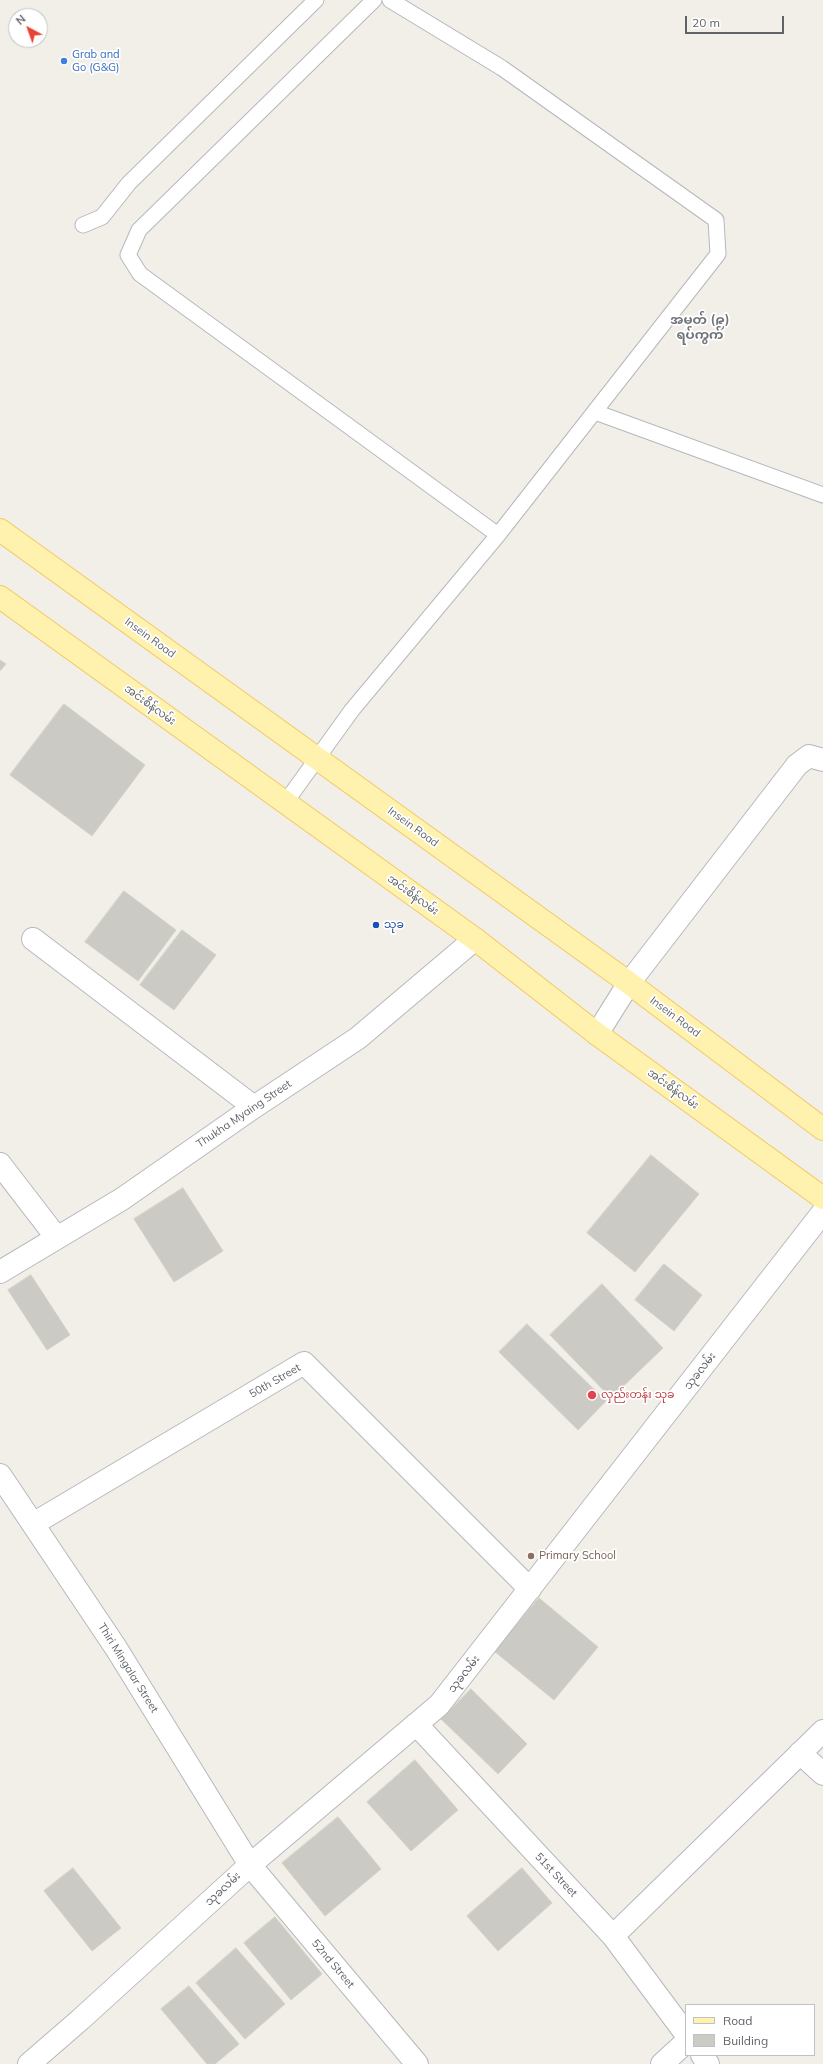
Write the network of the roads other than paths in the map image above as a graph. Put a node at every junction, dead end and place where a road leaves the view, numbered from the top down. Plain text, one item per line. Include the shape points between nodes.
1 (316, 0) edge
2 (374, 0) edge
3 (390, 0) edge
4 (84, 225) dead end
5 (594, 412) junction
6 (823, 495) edge
7 (0, 530) edge
8 (498, 535) junction
9 (0, 597) edge
10 (316, 758) junction
11 (823, 760) edge
12 (285, 803) junction
13 (33, 939) dead end
14 (475, 939) junction
15 (629, 982) junction
16 (597, 1034) junction
17 (254, 1106) junction
18 (823, 1129) edge
19 (0, 1164) edge
20 (823, 1198) edge
21 (823, 1212) edge
22 (57, 1238) junction
23 (0, 1272) edge
24 (0, 1475) edge
25 (33, 1524) junction
26 (530, 1589) junction
27 (416, 1724) junction
28 (823, 1731) edge
29 (800, 1753) junction
30 (823, 1774) edge
31 (250, 1865) junction
32 (613, 1936) junction
33 (685, 2033) edge
34 (685, 2043) edge
35 (29, 2064) edge
36 (417, 2064) edge
37 (662, 2064) edge

1 - 4 lane via 129,184 102,217
2 - 8 lane via 139,230 128,255 140,274
3 - 5 lane via 502,68 716,220 718,254
5 - 6 lane
5 - 8 lane
7 - 10 main road, Insein Road
8 - 10 lane via 352,710
9 - 12 main road, အင်းစိန်လမ်း
10 - 12 lane
10 - 15 main road, Insein Road
11 - 15 street via 809,756 797,765
12 - 14 main road, အင်းစိန်လမ်း
13 - 17 street
14 - 16 main road, အင်းစိန်လမ်း
14 - 17 street, Thukha Myaing Street via 358,1038
15 - 16 street
15 - 18 main road, Insein Road
16 - 20 main road, အင်းစိန်လမ်း
17 - 22 street, Thukha Myaing Street via 122,1199
19 - 22 street
21 - 26 street, သုခလမ်း
22 - 23 street, Thukha Myaing Street
24 - 25 street, Thiri Mingalar Street
25 - 26 street, 50th Street via 304,1364
25 - 31 street, Thiri Mingalar Street via 116,1648
26 - 27 street, သုခလမ်း via 439,1705
27 - 31 street, သုခလမ်း
27 - 32 street, 51st Street
28 - 29 street
29 - 30 street
29 - 32 street
31 - 35 street, သုခလမ်း
31 - 36 street, 52nd Street
32 - 33 street, 51st Street
34 - 37 street

